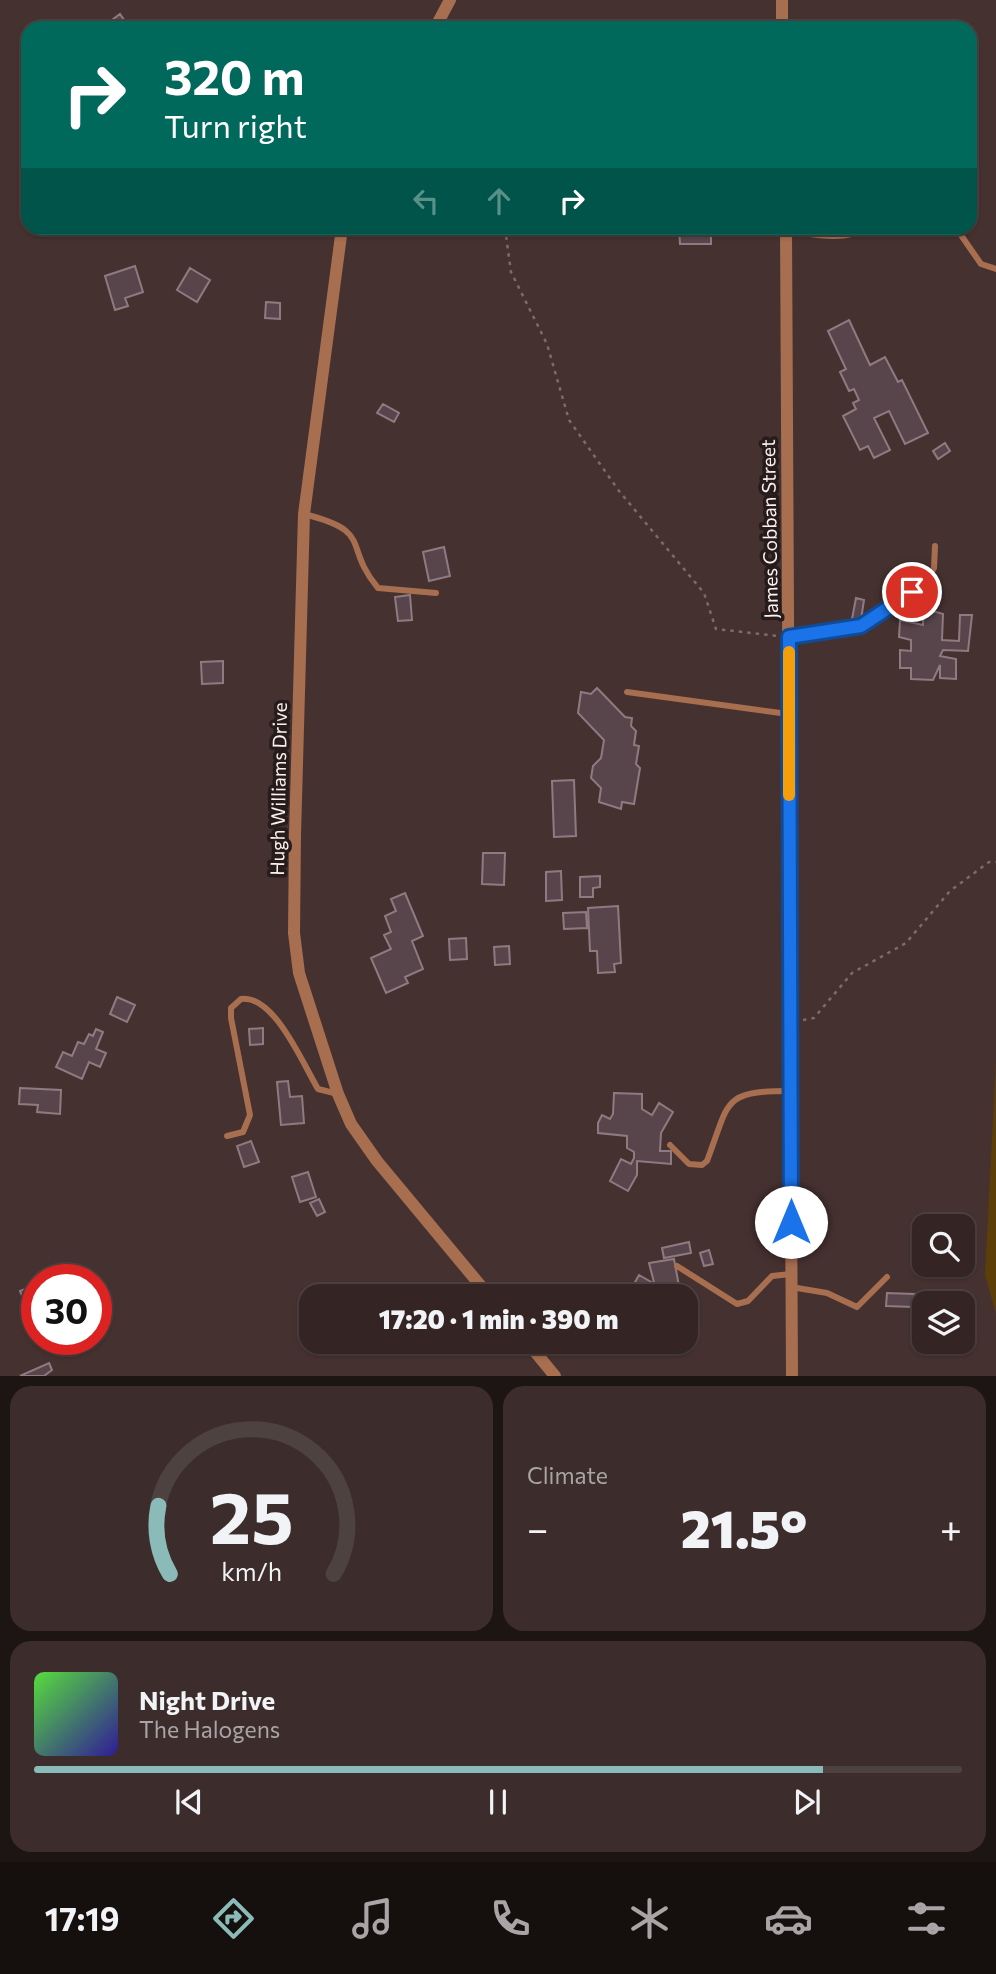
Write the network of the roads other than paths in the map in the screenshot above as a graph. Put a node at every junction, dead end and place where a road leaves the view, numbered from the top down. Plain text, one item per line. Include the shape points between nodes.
1 (450, 0) edge
2 (782, 0) edge
3 (439, 21) edge
4 (782, 21) edge
5 (341, 235) edge
6 (786, 235) edge
7 (824, 235) edge
8 (843, 235) edge
9 (961, 235) edge
10 (996, 269) edge
11 (304, 514) junction
12 (935, 546) dead end
13 (436, 593) dead end
14 (789, 637) junction
15 (627, 692) dead end
16 (788, 714) junction
17 (790, 1091) junction
18 (338, 1094) junction
19 (227, 1136) dead end
20 (670, 1145) dead end
21 (677, 1266) dead end
22 (887, 1277) dead end
23 (791, 1281) junction
24 (479, 1284) edge
25 (537, 1354) edge
26 (555, 1376) edge
27 (792, 1376) edge

1 - 3 street
2 - 4 street
5 - 11 street, Hugh Williams Drive
6 - 14 street, James Cobban Street
7 - 8 lane
9 - 10 lane via 981,264
11 - 13 lane via 345,528 378,588
11 - 18 street, Hugh Williams Drive via 294,933 299,973
12 - 14 lane via 934,568 926,582 861,626
14 - 16 street, James Cobban Street
15 - 16 lane
16 - 17 street, James Cobban Street
17 - 20 lane via 740,1095 728,1106 702,1166 688,1164
17 - 23 street, James Cobban Street
18 - 19 lane via 318,1088 263,1003 241,999 232,1008 231,1018 250,1115 243,1132
18 - 24 street, Hugh Williams Drive via 351,1124 377,1161
21 - 23 lane via 737,1304 748,1301 772,1276
22 - 23 lane via 856,1307
23 - 27 street, James Cobban Street
25 - 26 street

